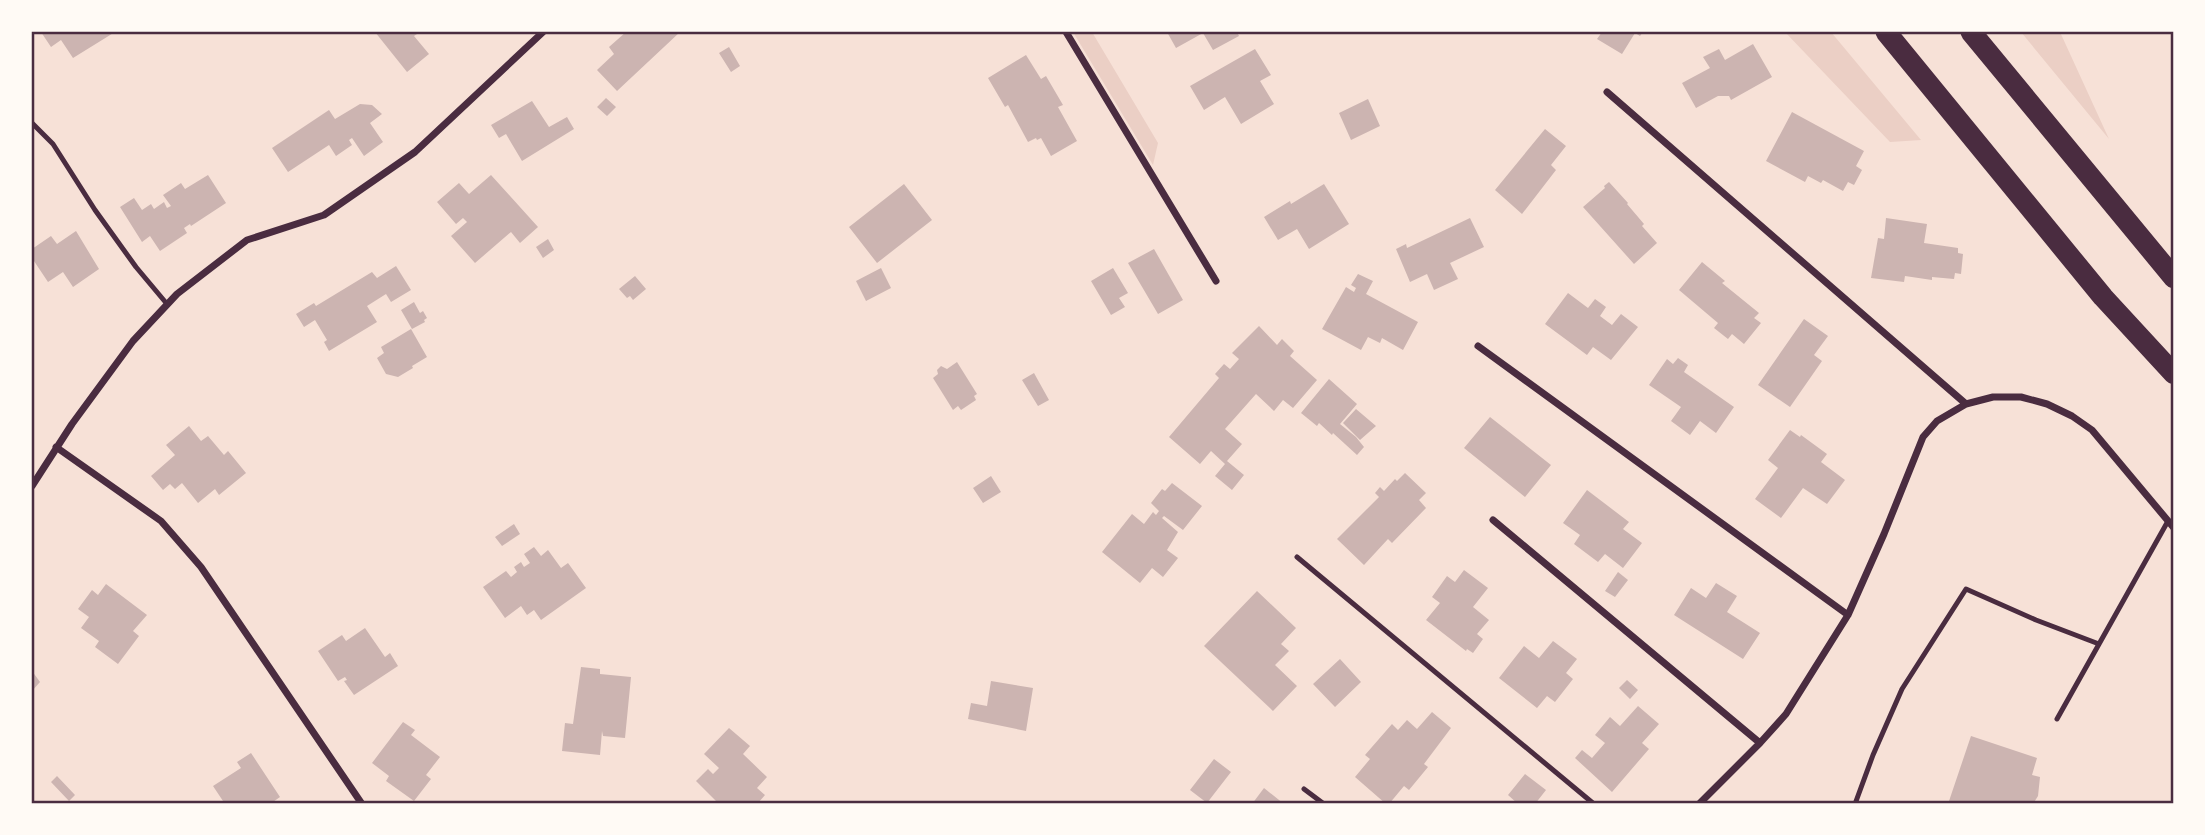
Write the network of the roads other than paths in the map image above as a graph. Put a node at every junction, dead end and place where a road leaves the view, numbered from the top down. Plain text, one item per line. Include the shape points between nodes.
1 (542, 32) edge
2 (1066, 32) edge
3 (1886, 32) edge
4 (1971, 32) edge
5 (1607, 92) dead end
6 (32, 123) edge
7 (2174, 278) edge
8 (1216, 281) dead end
9 (167, 304) junction
10 (1478, 345) dead end
11 (2174, 374) edge
12 (1966, 404) junction
13 (56, 447) junction
14 (32, 486) edge
15 (1493, 520) dead end
16 (2171, 525) edge
17 (1297, 557) dead end
18 (1848, 615) junction
19 (2099, 644) junction
20 (2057, 719) dead end
21 (1760, 743) junction
22 (1304, 789) dead end
23 (362, 803) edge
24 (1324, 803) edge
25 (1594, 803) edge
26 (1699, 803) edge
27 (1855, 803) edge

1 - 9 street via 415,152 324,215 247,240
2 - 8 street
3 - 11 highway via 2103,297
4 - 7 highway
5 - 12 street
6 - 9 lane via 53,144 95,211
9 - 13 street via 133,341
10 - 18 street
12 - 16 street via 1993,397 2021,397 2072,416 2092,430
12 - 18 street via 1937,421 1923,437
13 - 14 street
13 - 23 street via 161,521 201,567
15 - 21 street
16 - 19 lane
17 - 25 lane
18 - 21 street via 1786,714
19 - 20 lane
19 - 27 lane via 1966,589 1902,688
21 - 26 street
22 - 24 lane

